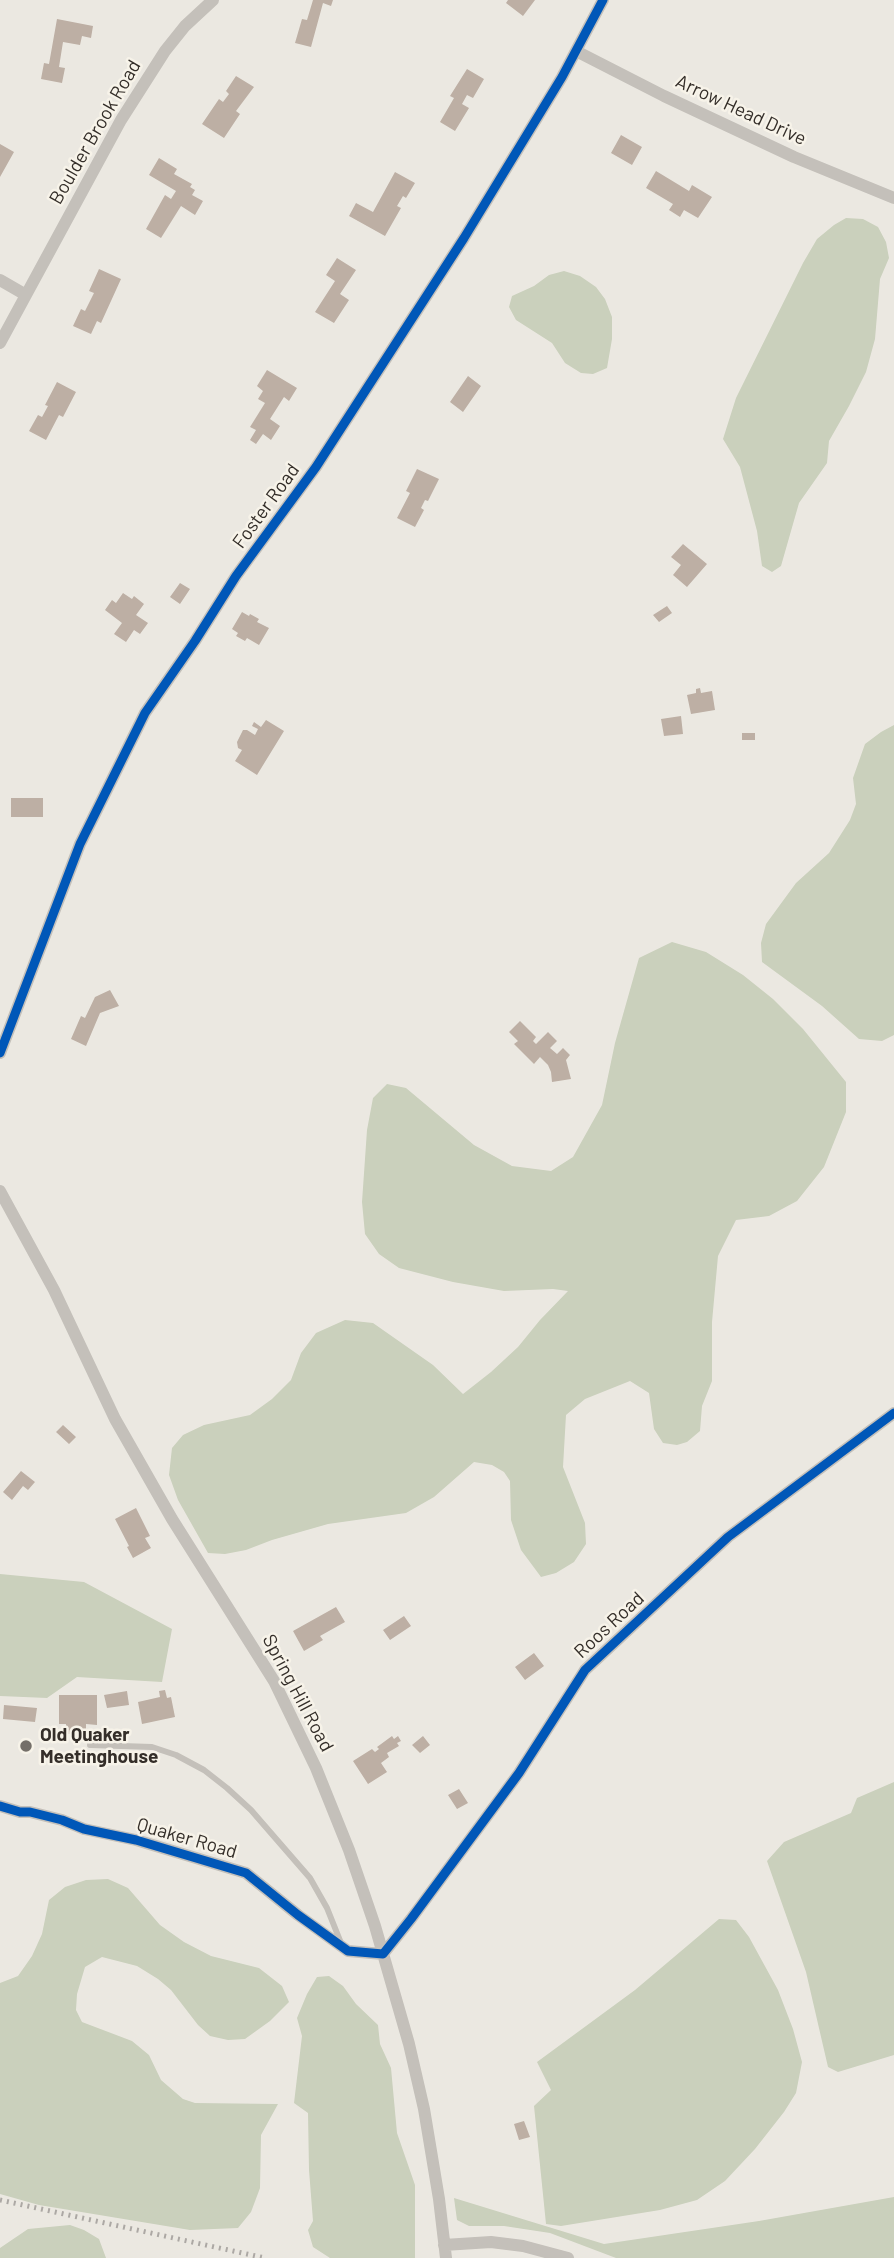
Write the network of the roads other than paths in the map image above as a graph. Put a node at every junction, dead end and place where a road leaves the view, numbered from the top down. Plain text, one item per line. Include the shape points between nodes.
1 (213, 0) edge
2 (603, 0) edge
3 (576, 51) junction
4 (891, 194) edge
5 (0, 280) edge
6 (26, 295) junction
7 (0, 343) edge
8 (0, 1053) edge
9 (0, 1191) edge
10 (894, 1413) edge
11 (90, 1745) dead end
12 (0, 1806) edge
13 (343, 1948) junction
14 (383, 1954) junction
15 (445, 2252) edge
16 (568, 2258) edge

1 - 6 street, Boulder Brook Road via 185,26 127,110
2 - 3 street, Foster Road
3 - 4 street, Arrow Head Drive via 794,157
3 - 8 street, Foster Road via 464,238 345,423 145,713 80,844
5 - 6 street
6 - 7 street, Boulder Brook Road
9 - 14 street, Spring Hill Road via 54,1290 115,1419 274,1681 349,1850
10 - 14 street, Roos Road via 728,1538 585,1670 519,1773
11 - 13 lane via 152,1747 204,1770 227,1788 310,1878
12 - 13 street, Quaker Road via 246,1873
13 - 14 street, Quaker Road
14 - 15 street, Spring Hill Road via 424,2109
15 - 16 street via 491,2242

